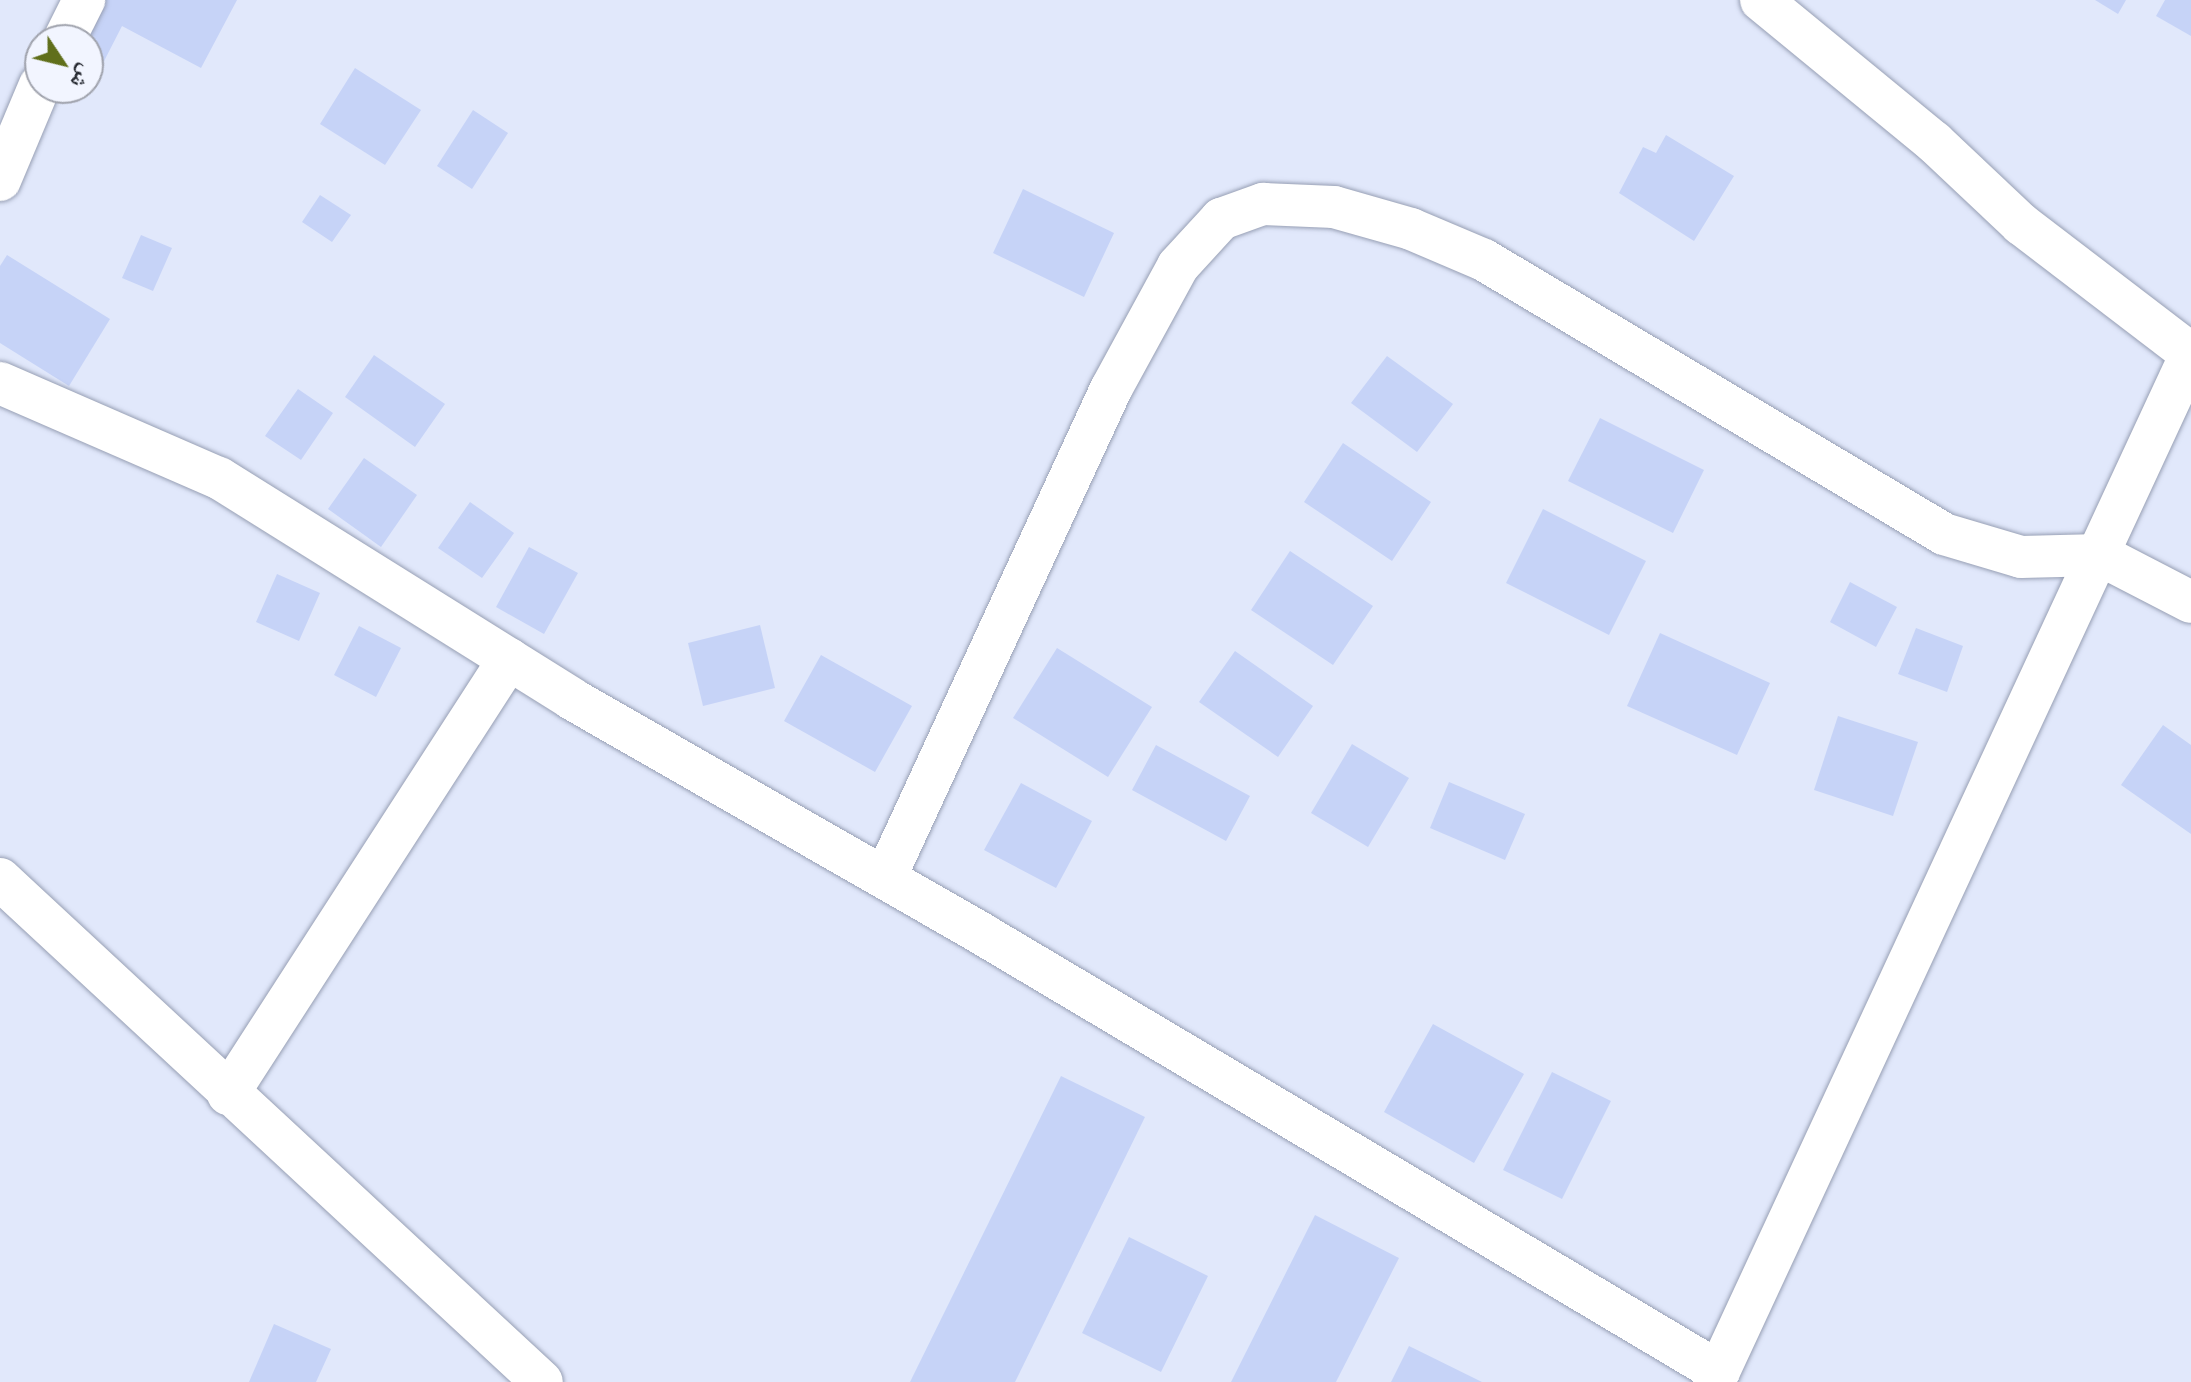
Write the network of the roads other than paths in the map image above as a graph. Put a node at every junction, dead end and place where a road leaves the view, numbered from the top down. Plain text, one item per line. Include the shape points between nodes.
1 (84, 0) edge
2 (1761, 0) edge
3 (72, 24) edge
4 (30, 104) edge
5 (4, 154) edge
6 (2191, 354) edge
7 (0, 383) edge
8 (2100, 555) junction
9 (2191, 602) edge
10 (509, 659) junction
11 (885, 878) junction
12 (0, 879) edge
13 (228, 1094) junction
14 (1717, 1377) edge
15 (542, 1382) edge

1 - 3 street
2 - 6 street via 1934,142 2021,224
4 - 5 street
6 - 8 street
7 - 10 street via 219,478
8 - 9 street
8 - 11 street via 2021,557 1944,534 1484,260 1411,229 1334,207 1263,204 1238,210 1199,238 1178,266 1111,389
8 - 14 street
10 - 11 street
10 - 13 street
11 - 14 street
12 - 13 street
13 - 15 street

